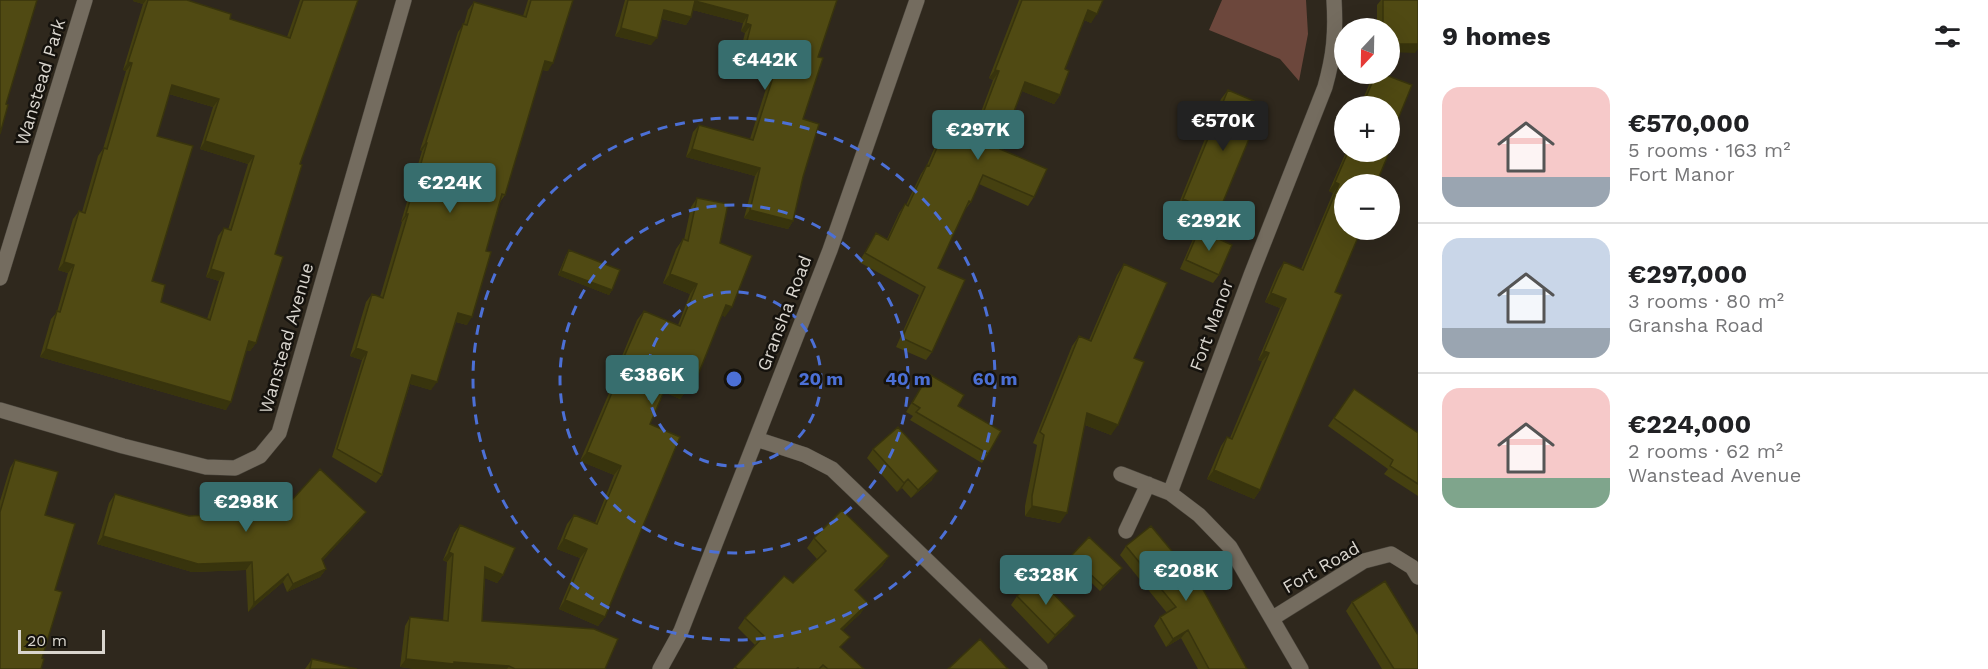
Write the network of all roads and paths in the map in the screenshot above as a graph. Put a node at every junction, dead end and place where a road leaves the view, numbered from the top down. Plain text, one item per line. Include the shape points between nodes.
1 (85, 0) edge
2 (404, 0) edge
3 (917, 0) edge
4 (1334, 0) edge
5 (0, 278) edge
6 (0, 410) edge
7 (756, 439) junction
8 (1121, 474) dead end
9 (1148, 484) junction
10 (1170, 493) junction
11 (1126, 531) dead end
12 (1418, 577) edge
13 (1273, 618) junction
14 (660, 669) edge
15 (1040, 669) edge
16 (1301, 669) edge

1 - 5 street, Wanstead Park
2 - 6 street, Wanstead Avenue via 279,433 260,456 235,468 206,467
3 - 7 street, Gransha Road via 830,250
4 - 10 street, Fort Manor via 1333,59 1325,87
7 - 14 street, Gransha Road via 681,631
7 - 15 street via 805,455 832,470
8 - 9 street, Fort Road
9 - 10 street, Fort Road
9 - 11 street
10 - 13 street, Fort Road via 1199,515 1230,547
12 - 13 street, Fort Road via 1412,567 1391,554 1365,561
13 - 16 street, Fort Road

